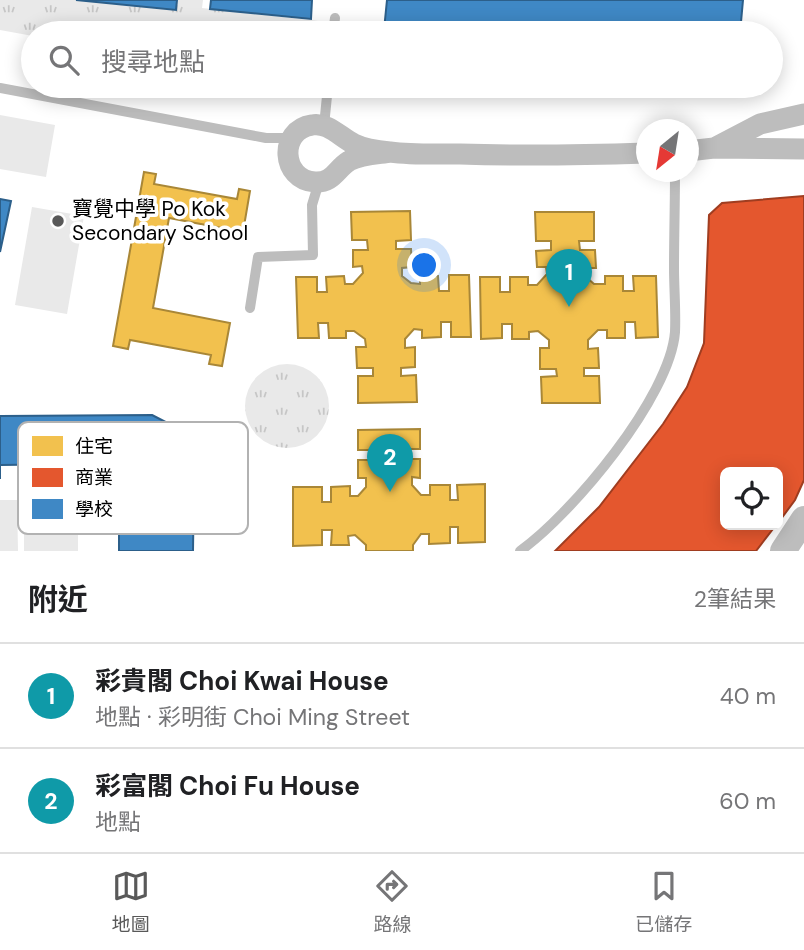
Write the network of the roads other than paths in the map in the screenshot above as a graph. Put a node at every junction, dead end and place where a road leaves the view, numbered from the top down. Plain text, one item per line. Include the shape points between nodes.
1 (335, 18) dead end
2 (335, 21) edge
3 (0, 88) edge
4 (21, 92) edge
5 (53, 98) edge
6 (327, 98) edge
7 (804, 114) edge
8 (324, 125) junction
9 (291, 138) junction
10 (714, 148) junction
11 (804, 149) edge
12 (699, 150) edge
13 (391, 152) junction
14 (636, 153) edge
15 (319, 182) junction
16 (675, 182) edge
17 (250, 308) dead end
18 (804, 519) edge
19 (520, 551) edge
20 (783, 551) edge

1 - 2 lane
3 - 4 lane
5 - 9 lane via 266,138
6 - 8 lane
7 - 10 street via 760,124
8 - 9 street via 309,125
8 - 13 street via 357,145
9 - 15 street via 290,167 302,178
10 - 11 street
10 - 12 street
13 - 14 street via 535,157
13 - 15 street via 351,159
15 - 17 lane via 312,205 313,255 258,257
16 - 19 lane via 675,334 663,376 641,415 590,483
18 - 20 street

